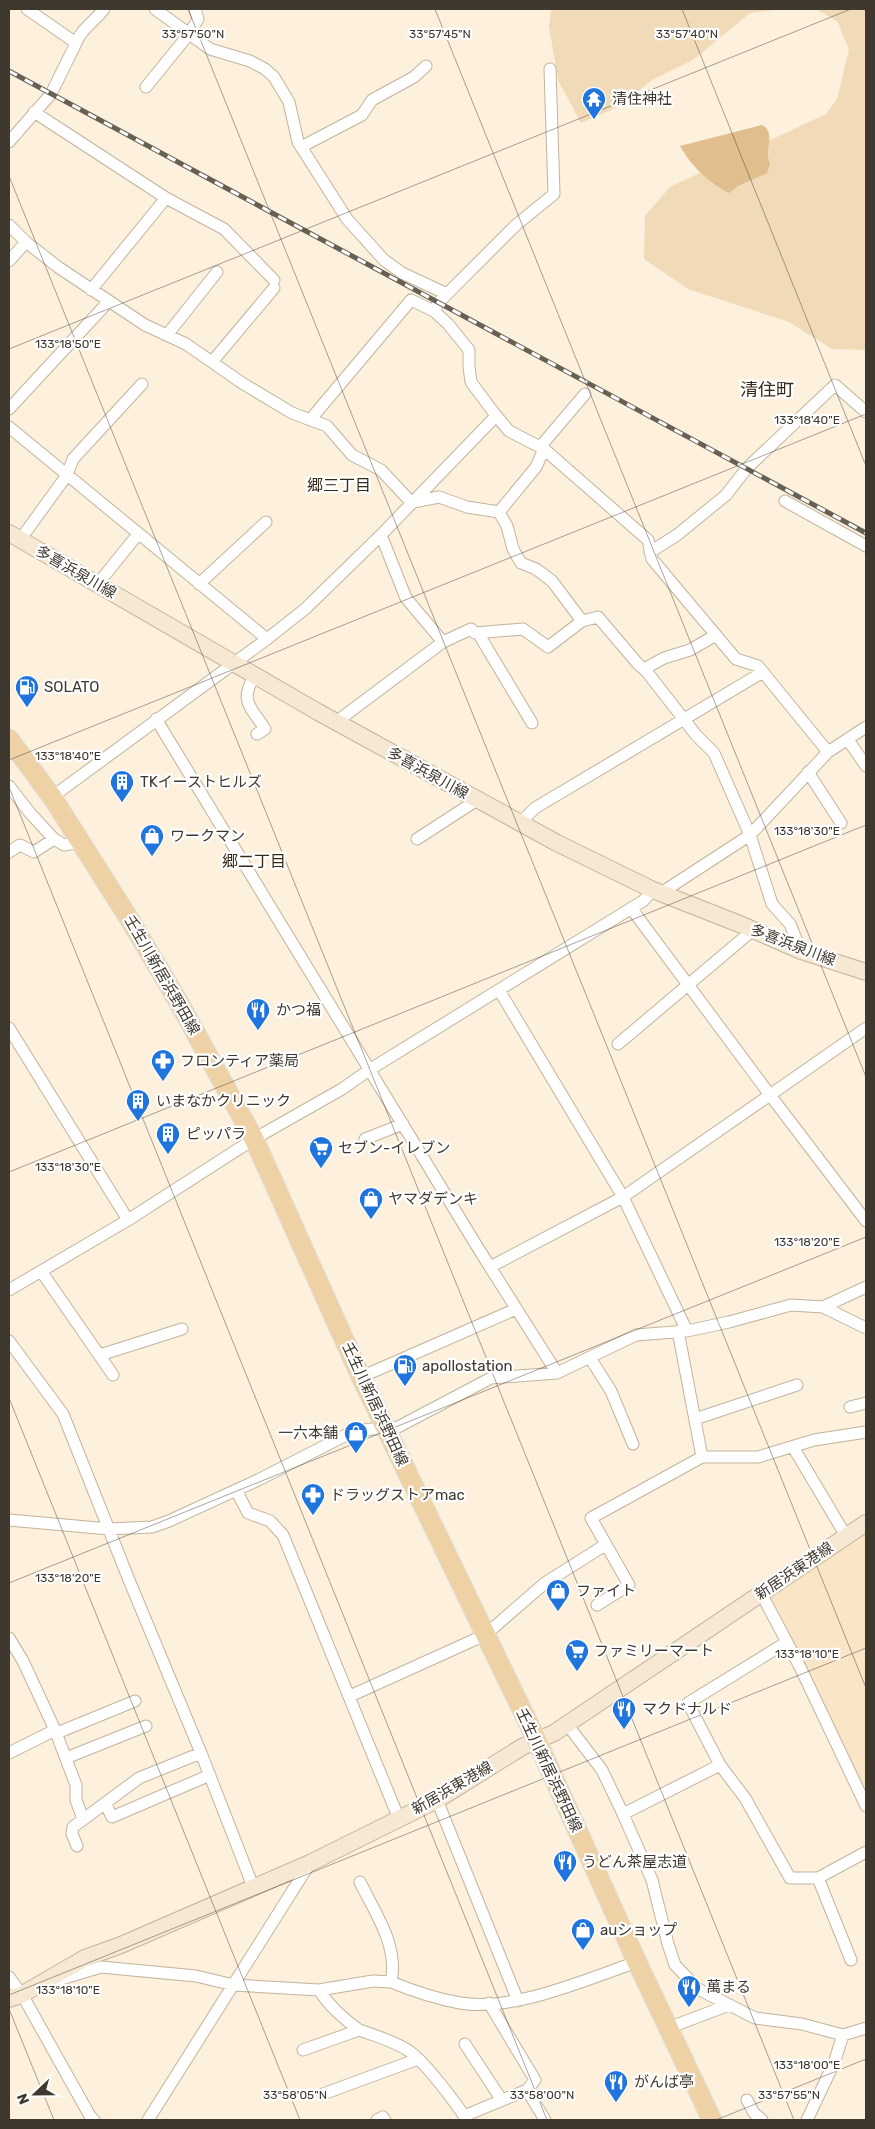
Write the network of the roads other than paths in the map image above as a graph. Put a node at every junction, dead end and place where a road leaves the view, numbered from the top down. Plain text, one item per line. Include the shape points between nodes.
1 (27, 9) edge
2 (104, 9) edge
3 (155, 9) edge
4 (195, 9) edge
5 (190, 34) junction
6 (76, 43) junction
7 (426, 66) dead end
8 (550, 69) dead end
9 (146, 87) dead end
10 (34, 112) junction
11 (9, 142) edge
12 (301, 147) junction
13 (166, 198) junction
14 (9, 225) edge
15 (26, 242) junction
16 (9, 261) edge
17 (217, 272) dead end
18 (91, 290) junction
19 (447, 294) junction
20 (109, 301) junction
21 (434, 311) junction
22 (167, 335) junction
23 (212, 362) junction
24 (142, 384) dead end
25 (585, 394) dead end
26 (9, 408) edge
27 (866, 412) edge
28 (496, 416) junction
29 (310, 420) junction
30 (9, 427) edge
31 (542, 448) junction
32 (67, 475) junction
33 (784, 501) dead end
34 (412, 502) junction
35 (499, 512) junction
36 (266, 522) dead end
37 (138, 534) junction
38 (381, 535) junction
39 (14, 536) edge
40 (866, 546) edge
41 (650, 552) junction
42 (199, 584) junction
43 (98, 585) junction
44 (582, 621) junction
45 (478, 633) junction
46 (716, 636) junction
47 (267, 639) junction
48 (443, 642) junction
49 (234, 662) junction
50 (644, 669) junction
51 (762, 672) junction
52 (255, 675) junction
53 (156, 719) junction
54 (684, 720) junction
55 (336, 722) junction
56 (532, 723) dead end
57 (866, 727) edge
58 (257, 734) dead end
59 (9, 739) edge
60 (848, 740) junction
61 (828, 752) junction
62 (866, 766) edge
63 (808, 772) junction
64 (9, 786) edge
65 (52, 798) junction
66 (477, 800) junction
67 (520, 823) junction
68 (841, 823) dead end
69 (750, 835) junction
70 (54, 839) junction
71 (417, 839) dead end
72 (81, 842) junction
73 (9, 852) edge
74 (657, 891) junction
75 (631, 908) junction
76 (753, 930) junction
77 (801, 951) junction
78 (866, 972) edge
79 (688, 984) junction
80 (499, 990) junction
81 (9, 1028) edge
82 (866, 1028) edge
83 (618, 1044) dead end
84 (369, 1070) junction
85 (770, 1095) junction
86 (403, 1124) junction
87 (365, 1138) dead end
88 (254, 1139) junction
89 (622, 1197) junction
90 (128, 1220) junction
91 (866, 1221) edge
92 (490, 1267) junction
93 (41, 1272) junction
94 (866, 1287) edge
95 (9, 1290) edge
96 (823, 1307) junction
97 (516, 1309) junction
98 (866, 1328) edge
99 (182, 1329) dead end
100 (682, 1331) junction
101 (9, 1341) edge
102 (100, 1355) junction
103 (590, 1358) junction
104 (556, 1373) junction
105 (113, 1374) dead end
106 (361, 1377) junction
107 (797, 1385) dead end
108 (866, 1404) edge
109 (850, 1407) dead end
110 (695, 1419) junction
111 (387, 1430) junction
112 (866, 1432) edge
113 (633, 1444) dead end
114 (793, 1446) junction
115 (702, 1457) junction
116 (236, 1490) junction
117 (9, 1520) edge
118 (866, 1523) edge
119 (109, 1528) junction
120 (846, 1536) junction
121 (605, 1545) junction
122 (761, 1593) junction
123 (597, 1605) dead end
124 (486, 1635) junction
125 (9, 1638) edge
126 (787, 1642) junction
127 (350, 1696) junction
128 (136, 1701) dead end
129 (566, 1723) junction
130 (146, 1726) dead end
131 (56, 1732) junction
132 (537, 1742) junction
133 (9, 1753) edge
134 (201, 1753) junction
135 (66, 1758) junction
136 (720, 1765) junction
137 (210, 1775) junction
138 (437, 1800) junction
139 (105, 1802) junction
140 (866, 1806) edge
141 (623, 1814) junction
142 (399, 1819) junction
143 (83, 1820) junction
144 (77, 1846) dead end
145 (866, 1852) edge
146 (310, 1863) junction
147 (818, 1878) junction
148 (360, 1882) dead end
149 (254, 1889) junction
150 (851, 1960) dead end
151 (637, 1962) junction
152 (9, 1977) edge
153 (391, 1982) junction
154 (234, 1985) junction
155 (319, 1990) junction
156 (18, 1998) edge
157 (518, 2001) junction
158 (490, 2004) junction
159 (729, 2005) junction
160 (668, 2028) junction
161 (866, 2028) edge
162 (359, 2030) junction
163 (843, 2035) junction
164 (465, 2044) dead end
165 (303, 2050) dead end
166 (418, 2059) junction
167 (528, 2090) junction
168 (323, 2094) dead end
169 (501, 2099) junction
170 (747, 2100) dead end
171 (465, 2118) edge
172 (94, 2120) edge
173 (148, 2120) edge
174 (377, 2120) edge
175 (385, 2120) edge
176 (545, 2120) edge
177 (712, 2120) edge
178 (762, 2120) edge
179 (807, 2120) edge

1 - 6 street
2 - 6 street via 80,33
3 - 5 street
4 - 5 street via 198,19
5 - 9 street
5 - 12 street via 210,48 250,61 274,77 289,102
6 - 10 street via 50,94
7 - 12 street via 414,78 372,100 362,114
8 - 19 street via 554,194 516,225
10 - 11 street
10 - 13 street
12 - 19 street via 348,219 384,260 402,273
13 - 18 street
13 - 23 street via 224,229 274,284
14 - 15 street
15 - 16 street
15 - 18 street
17 - 22 street
18 - 20 street
19 - 21 street
20 - 22 street
20 - 26 street
21 - 28 street via 469,350 471,382
21 - 29 street via 411,300
22 - 23 street
23 - 29 street via 292,413
24 - 32 street via 73,459
25 - 31 street
27 - 41 street via 835,385 748,468 726,495 677,535
28 - 31 street via 510,431
28 - 34 street
29 - 34 street via 327,426 352,455 381,470
30 - 32 street
31 - 35 street via 536,467
31 - 41 street via 648,540
32 - 37 street
32 - 39 street
33 - 40 street
34 - 35 street via 439,497 467,507
34 - 38 street
35 - 44 street via 521,563 552,581
36 - 42 street
37 - 42 street
37 - 43 street
38 - 47 street via 305,609
38 - 48 street via 406,598
39 - 43 main road, 多喜浜泉川線
41 - 46 street via 652,559
42 - 47 street
43 - 49 main road, 多喜浜泉川線
44 - 45 street via 548,647 523,629
44 - 50 street via 598,617
45 - 48 street via 471,629
45 - 56 street
46 - 50 street
46 - 51 street via 736,658 758,666
47 - 49 street
48 - 55 street
49 - 52 main road, 多喜浜泉川線
49 - 53 street
50 - 54 street
51 - 54 street
51 - 61 street
52 - 55 main road, 多喜浜泉川線
52 - 58 street via 246,695 265,729
53 - 65 street
53 - 84 street
54 - 67 street via 535,808
54 - 69 street via 714,753
55 - 66 main road, 多喜浜泉川線
57 - 60 street
59 - 65 main road, 壬生川新居浜野田線
60 - 61 street
60 - 62 street
61 - 63 street
63 - 68 street
63 - 69 street
64 - 70 street
65 - 72 main road, 壬生川新居浜野田線
66 - 67 main road, 多喜浜泉川線
66 - 71 street
67 - 74 main road, 多喜浜泉川線
69 - 74 street
69 - 77 street via 772,904 790,924
70 - 72 street via 64,845
70 - 73 street via 34,852 20,845
72 - 88 main road, 壬生川新居浜野田線 via 178,1000
74 - 75 street
74 - 76 main road, 多喜浜泉川線
75 - 79 street
75 - 80 street
76 - 77 main road, 多喜浜泉川線
76 - 79 street
77 - 78 main road, 多喜浜泉川線
79 - 83 street
79 - 85 street
80 - 84 street
80 - 89 street
81 - 90 street
82 - 85 street
84 - 86 street
84 - 88 street
85 - 89 street
85 - 91 street
86 - 87 street
86 - 92 street
88 - 90 street
88 - 106 main road, 壬生川新居浜野田線
89 - 92 street
89 - 100 street
90 - 93 street
92 - 97 street
93 - 95 street
93 - 102 street
94 - 96 street
96 - 98 street
96 - 100 street via 791,1305
97 - 104 street
97 - 106 street
99 - 102 street
100 - 103 street via 636,1335
100 - 110 street
101 - 119 street via 63,1414
102 - 105 street
103 - 104 street
103 - 113 street via 611,1391
104 - 111 street via 491,1378
106 - 111 main road, 壬生川新居浜野田線
107 - 110 street
108 - 109 street
110 - 115 street
111 - 116 street via 354,1431
111 - 124 main road, 壬生川新居浜野田線
112 - 114 street
114 - 115 street via 758,1457
114 - 120 street
115 - 121 street via 591,1518
116 - 119 street via 152,1527
116 - 127 street via 248,1513 270,1520 283,1535
117 - 119 street
118 - 120 main road, 新居浜東港線
119 - 134 street
120 - 122 main road, 新居浜東港線
121 - 123 street via 629,1585
121 - 124 street via 545,1583
122 - 126 street
122 - 129 main road, 新居浜東港線
124 - 127 street
124 - 132 main road, 壬生川新居浜野田線
125 - 131 street
126 - 136 street via 688,1703
126 - 140 street
127 - 142 street
128 - 131 street
129 - 132 main road, 新居浜東港線
129 - 141 street via 602,1770
130 - 135 street
131 - 133 street
131 - 135 street
132 - 138 main road, 新居浜東港線 via 522,1747
132 - 151 main road, 壬生川新居浜野田線
134 - 137 street
134 - 139 street via 139,1778
135 - 143 street via 76,1785 76,1800
136 - 141 street
136 - 147 street via 746,1798 790,1878
137 - 139 street via 112,1817
137 - 149 street
138 - 142 main road, 新居浜東港線
138 - 157 street
139 - 143 street
141 - 159 street via 652,1880 675,1965 698,1989
142 - 146 main road, 新居浜東港線
143 - 144 street via 73,1827
145 - 147 street
146 - 149 main road, 新居浜東港線
146 - 154 street
147 - 150 street
148 - 153 street via 390,1947 394,1968
149 - 156 main road, 新居浜東港線 via 85,1958
151 - 157 street
151 - 160 main road, 壬生川新居浜野田線
152 - 156 street
153 - 155 street via 373,1981
153 - 158 street via 462,2003
154 - 155 street
154 - 156 street via 196,1976 101,1968 62,1978
154 - 173 street
155 - 162 street via 338,2013
156 - 172 street
157 - 158 street
158 - 167 street via 535,2080
159 - 160 street
159 - 163 street via 755,2018 802,2024
160 - 177 main road, 壬生川新居浜野田線
161 - 163 street
162 - 165 street
162 - 166 street via 389,2040
163 - 179 street via 834,2063
164 - 169 street
166 - 168 street
166 - 171 street
167 - 169 street
167 - 176 street
169 - 171 street
170 - 178 street
174 - 175 street via 383,2117

